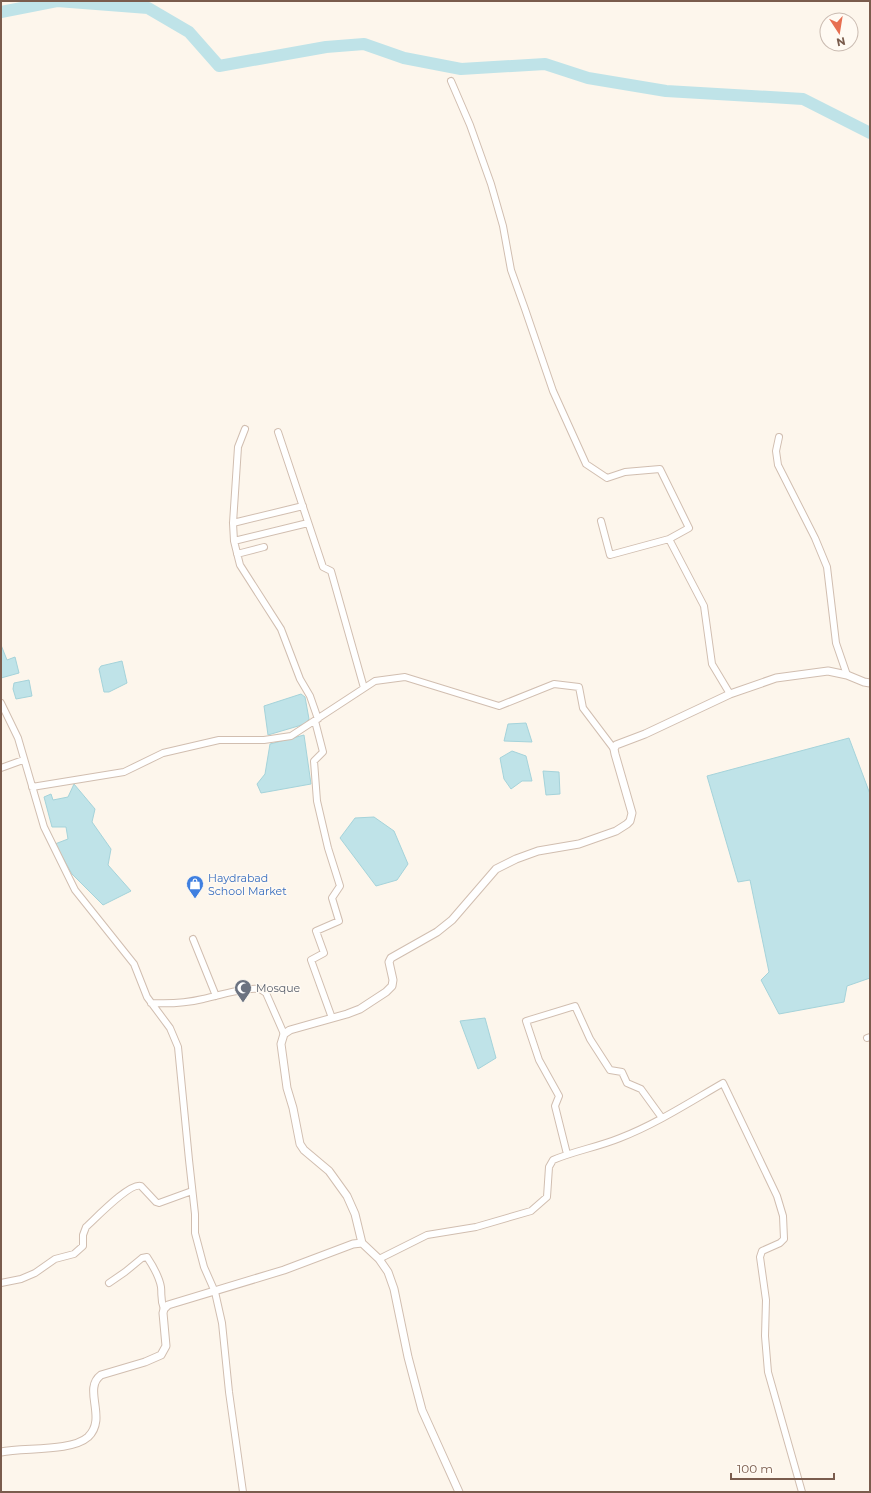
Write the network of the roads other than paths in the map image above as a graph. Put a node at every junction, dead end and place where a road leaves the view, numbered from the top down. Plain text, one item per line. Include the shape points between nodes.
1 (451, 81) dead end
2 (245, 429) dead end
3 (278, 432) dead end
4 (779, 437) dead end
5 (303, 506) junction
6 (601, 521) dead end
7 (233, 523) junction
8 (308, 523) junction
9 (669, 539) junction
10 (234, 541) junction
11 (264, 547) dead end
12 (237, 554) junction
13 (847, 675) junction
14 (870, 683) edge
15 (364, 688) junction
16 (730, 694) junction
17 (1, 703) edge
18 (317, 720) junction
19 (614, 749) junction
20 (23, 760) junction
21 (1, 768) edge
22 (32, 787) junction
23 (193, 938) dead end
24 (216, 996) junction
25 (151, 1003) junction
26 (332, 1018) junction
27 (284, 1034) junction
28 (662, 1118) junction
29 (567, 1154) junction
30 (192, 1191) junction
31 (362, 1243) junction
32 (379, 1259) junction
33 (1, 1283) edge
34 (109, 1283) dead end
35 (216, 1292) junction
36 (164, 1309) junction
37 (1, 1452) edge
38 (243, 1492) edge
39 (459, 1492) edge
40 (802, 1492) edge

1 - 9 street via 491,184 503,226 511,270 553,391 586,464 607,478 625,472 660,469 689,528
2 - 7 street via 238,447
3 - 5 street
4 - 13 street via 776,452 778,465 815,538 826,567 836,643
5 - 7 street
5 - 8 street
6 - 9 street via 610,555
7 - 10 street
8 - 10 street
8 - 15 street via 323,567 331,571
9 - 16 street via 704,606 712,664
10 - 12 street
11 - 12 street
12 - 18 street via 240,564 282,628
13 - 14 street
13 - 16 street via 828,671 776,678
15 - 18 street
15 - 19 street via 375,680 406,677 499,706 554,684 579,687 583,708
16 - 19 street via 619,744
17 - 20 street via 18,738
18 - 22 street via 291,736 264,740 219,740 163,753 124,772
18 - 26 street via 323,752 314,761 317,801 340,886 332,898 339,921 316,931 324,953 311,960
19 - 26 street via 632,813 628,824 579,844 538,851 496,869 452,920 437,932 391,958 389,962 393,980 392,986 386,992 360,1009
20 - 21 street
20 - 22 street
22 - 25 street via 44,827 75,890 134,964
23 - 24 street
24 - 25 street via 167,1004
24 - 27 street via 257,988 262,990 266,993
25 - 30 street via 170,1028 178,1047
26 - 27 street
27 - 31 street via 281,1044 287,1088 300,1144 329,1171 347,1196 355,1214
28 - 29 street via 621,1138
28 - 29 street via 641,1088 627,1083 622,1072 610,1070 590,1040 575,1006 526,1021 539,1060 559,1096 555,1106
28 - 40 street via 723,1083 777,1196 784,1216 784,1239 762,1252 760,1257 766,1300 766,1350 768,1372
29 - 32 street via 553,1160 549,1167 547,1197 531,1211 476,1227 426,1235
30 - 33 street via 159,1203 141,1186 134,1185 86,1228 83,1246 74,1254 55,1260 21,1279
30 - 35 street via 195,1233 204,1267
31 - 32 street
31 - 35 street
32 - 39 street via 388,1272 394,1289 422,1410
34 - 36 street via 147,1257 158,1276
35 - 36 street via 168,1305
35 - 38 street
36 - 37 street via 166,1346 161,1355 95,1379 93,1386 97,1415 89,1436 81,1442 44,1449 14,1449

